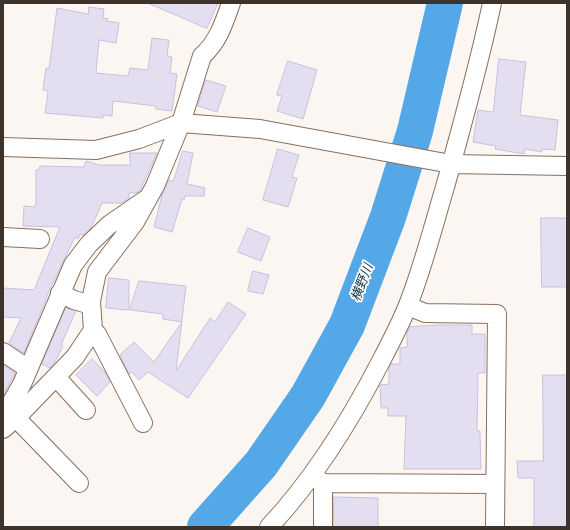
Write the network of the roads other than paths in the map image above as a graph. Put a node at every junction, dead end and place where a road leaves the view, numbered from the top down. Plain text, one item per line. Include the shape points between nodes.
1 (231, 3) edge
2 (492, 3) edge
3 (181, 124) junction
4 (3, 147) edge
5 (443, 163) junction
6 (567, 166) edge
7 (147, 199) junction
8 (3, 237) edge
9 (40, 238) dead end
10 (60, 293) junction
11 (91, 305) junction
12 (408, 306) junction
13 (93, 330) junction
14 (3, 352) edge
15 (27, 368) junction
16 (56, 377) junction
17 (86, 410) dead end
18 (7, 421) edge
19 (143, 423) dead end
20 (318, 479) junction
21 (79, 483) dead end
22 (495, 484) junction
23 (269, 527) edge
24 (323, 527) edge
25 (495, 527) edge

1 - 3 street via 221,32 202,56
2 - 5 street via 479,63
3 - 4 street via 139,139 96,150
3 - 5 street via 260,129
3 - 7 street
5 - 6 street
5 - 12 street via 425,255
7 - 10 street via 109,225 89,244 73,266
7 - 11 street via 135,222 98,272 92,290
8 - 9 street
10 - 11 street
10 - 15 street
11 - 13 street
12 - 20 street
12 - 22 street via 425,313 497,314
13 - 16 street via 75,357
13 - 19 street
14 - 15 street
15 - 18 street
16 - 17 street
16 - 18 street
18 - 21 street
20 - 22 street
20 - 23 street
20 - 24 street
22 - 25 street

